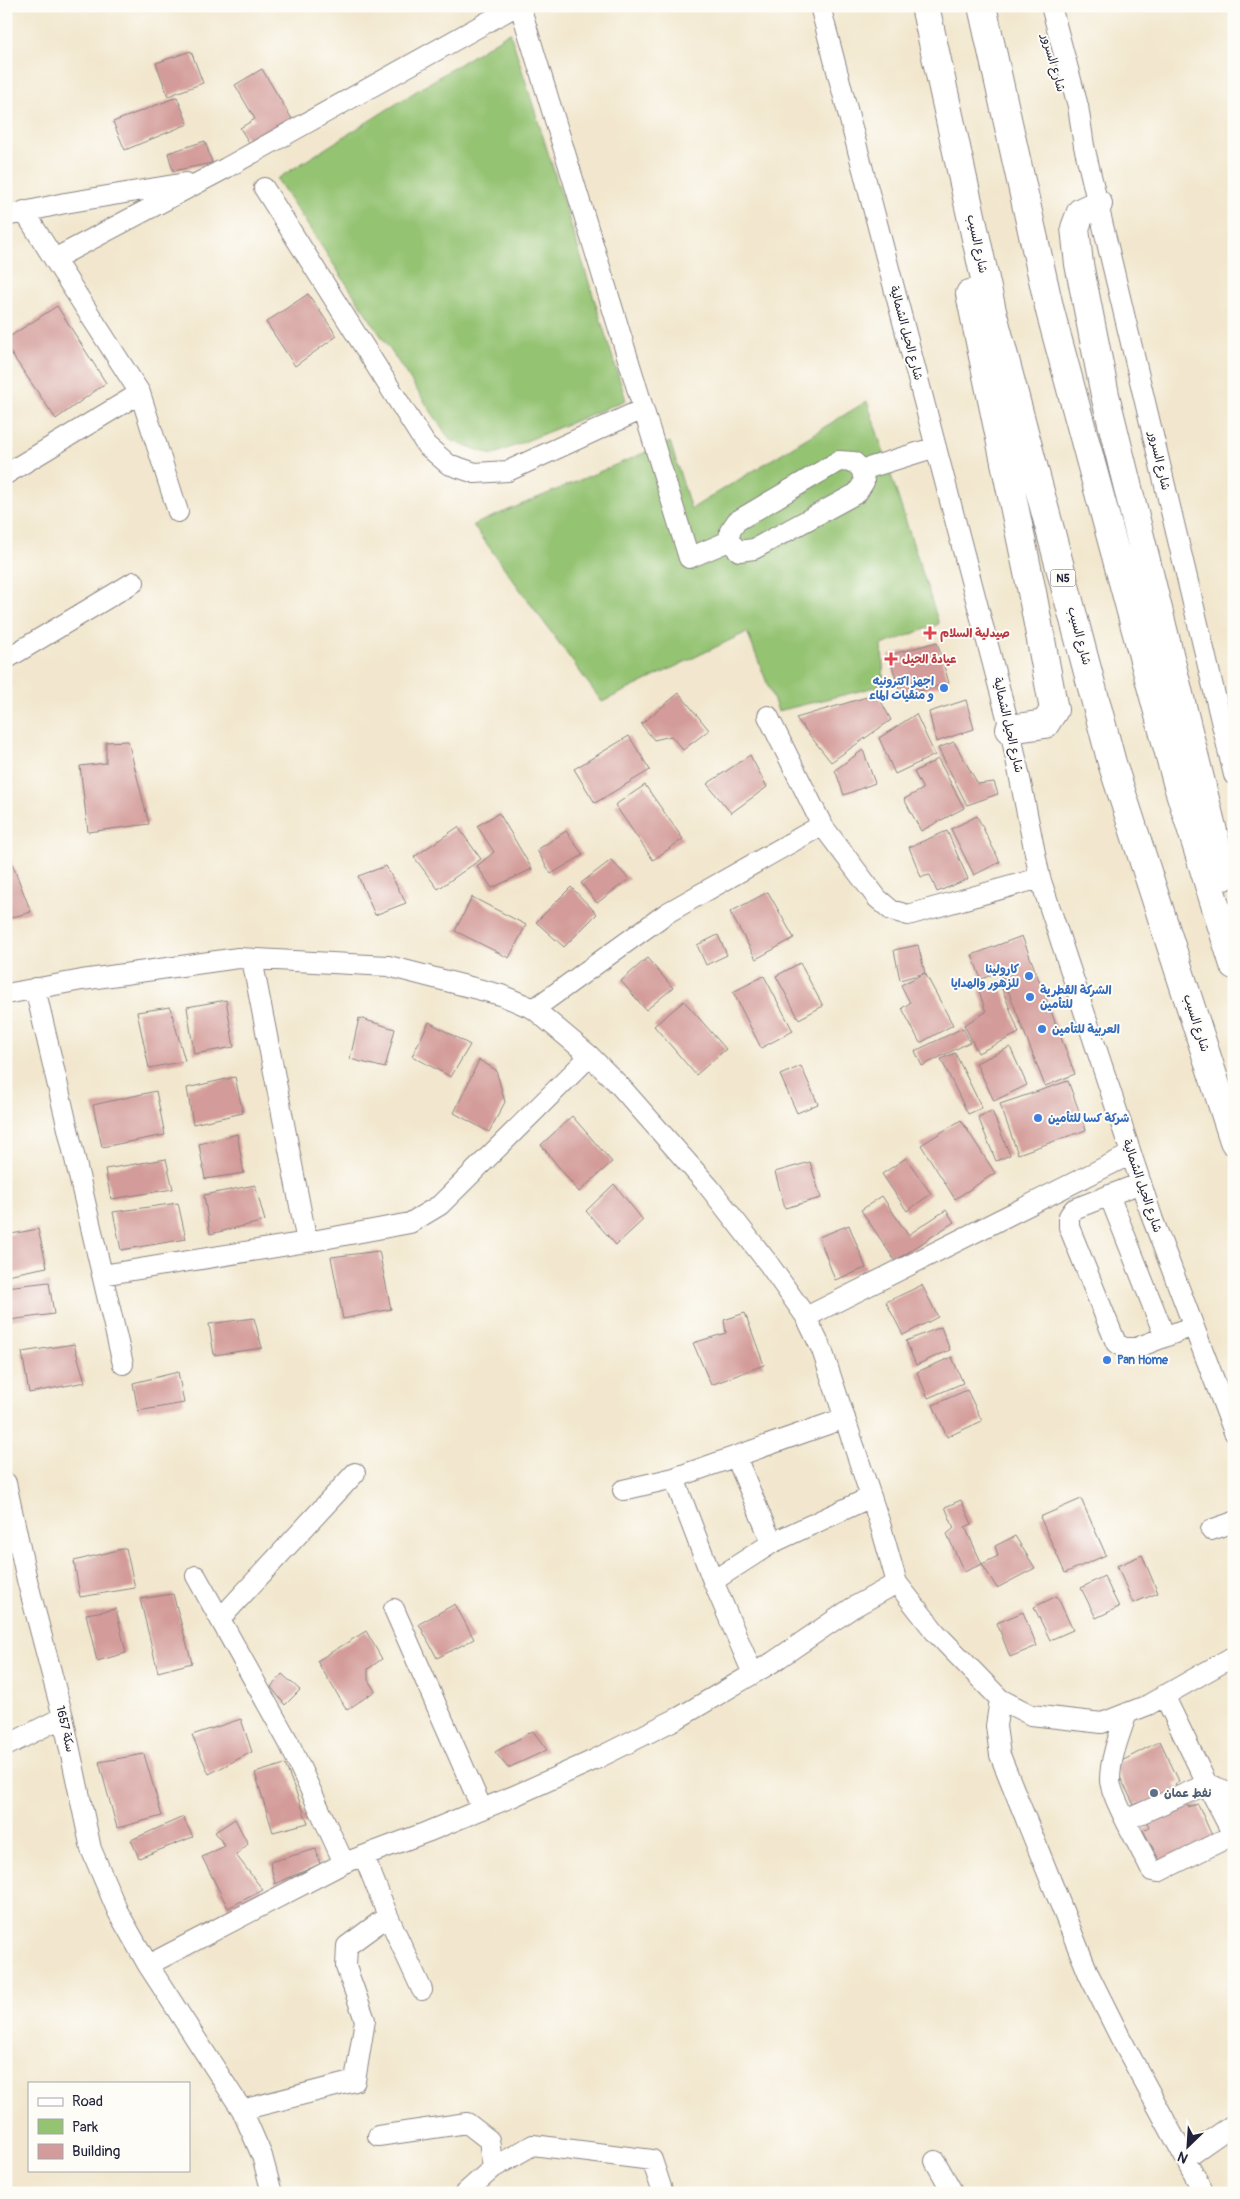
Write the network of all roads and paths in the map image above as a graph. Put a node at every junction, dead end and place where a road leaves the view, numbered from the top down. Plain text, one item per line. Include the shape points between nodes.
1 (518, 6) edge
2 (820, 6) edge
3 (910, 6) edge
4 (925, 6) edge
5 (982, 6) edge
6 (1037, 6) edge
7 (1051, 6) edge
8 (1084, 146) junction
9 (202, 180) junction
10 (264, 188) dead end
11 (1098, 204) junction
12 (15, 213) edge
13 (54, 259) junction
14 (140, 393) junction
15 (643, 409) junction
16 (936, 447) junction
17 (862, 470) junction
18 (6, 474) edge
19 (178, 512) dead end
20 (729, 541) junction
21 (134, 582) dead end
22 (6, 660) edge
23 (768, 716) dead end
24 (1010, 729) junction
25 (1234, 776) edge
26 (822, 825) junction
27 (1040, 878) junction
28 (1234, 916) edge
29 (252, 959) junction
30 (1234, 965) edge
31 (35, 988) junction
32 (6, 994) edge
33 (534, 1009) junction
34 (590, 1056) junction
35 (1234, 1141) edge
36 (1131, 1154) junction
37 (1141, 1183) junction
38 (1109, 1195) junction
39 (307, 1242) junction
40 (102, 1275) junction
41 (806, 1316) junction
42 (1193, 1326) junction
43 (1165, 1337) junction
44 (123, 1364) dead end
45 (845, 1418) junction
46 (1234, 1432) edge
47 (736, 1457) junction
48 (355, 1473) dead end
49 (674, 1478) junction
50 (6, 1483) edge
51 (623, 1490) dead end
52 (871, 1497) junction
53 (1234, 1522) edge
54 (1211, 1530) dead end
55 (772, 1543) junction
56 (196, 1576) dead end
57 (713, 1581) junction
58 (897, 1583) junction
59 (394, 1609) dead end
60 (220, 1619) junction
61 (1234, 1656) edge
62 (753, 1674) junction
63 (1164, 1695) junction
64 (1000, 1699) junction
65 (1127, 1713) junction
66 (63, 1716) junction
67 (6, 1746) edge
68 (1207, 1784) junction
69 (1234, 1794) edge
70 (482, 1809) junction
71 (1126, 1820) junction
72 (364, 1856) junction
73 (344, 1863) junction
74 (388, 1916) junction
75 (148, 1965) junction
76 (422, 1990) dead end
77 (242, 2110) junction
78 (1234, 2124) edge
79 (378, 2136) dead end
80 (1184, 2158) junction
81 (935, 2161) dead end
82 (492, 2168) junction
83 (272, 2193) edge
84 (465, 2193) edge
85 (663, 2193) edge
86 (953, 2193) edge
87 (1204, 2193) edge

1 - 9 street
1 - 15 street
2 - 16 street, شارع الحيل الشمالية
3 - 24 highway via 1054,710 1045,724
4 - 35 highway, شارع السيب / N5 via 992,310 1112,763
5 - 30 highway via 1050,311 1178,786
6 - 8 street, شارع السرور via 1066,105
7 - 8 street, شارع السرور via 1078,106
8 - 11 street, شارع السرور
9 - 12 street
9 - 13 street
10 - 15 street via 426,445 448,464 476,473 508,471
11 - 25 street, شارع السرور
11 - 28 highway via 1081,212 1075,228 1079,264 1105,395
12 - 13 street
13 - 14 street
14 - 18 street
14 - 19 street
15 - 20 street via 689,558
16 - 17 street
16 - 24 street, شارع الحيل الشمالية
17 - 20 street via 854,462 839,461 737,522 730,531
17 - 20 street via 864,482 857,493 754,549 739,551
21 - 22 street
23 - 26 street
24 - 27 street, شارع الحيل الشمالية
26 - 27 street via 877,898 891,910 908,915
26 - 33 street via 667,913
27 - 36 street, شارع الحيل الشمالية
29 - 31 street via 238,958
29 - 33 street via 388,966 501,995
29 - 39 street
31 - 32 street
31 - 40 street
33 - 34 street
34 - 39 street via 440,1205 410,1223
34 - 41 street via 709,1187
36 - 37 street, شارع الحيل الشمالية
36 - 41 street
37 - 38 street
37 - 42 street, شارع الحيل الشمالية
38 - 43 street
38 - 43 street via 1074,1209 1069,1216 1069,1227 1116,1342 1124,1348 1136,1348
39 - 40 street
40 - 44 street
41 - 45 street via 822,1350
42 - 43 street
42 - 46 street, شارع الحيل الشمالية
45 - 47 street
45 - 52 street
47 - 49 street
47 - 55 street
48 - 60 street
49 - 51 street
49 - 57 street
50 - 66 street, سكة 1657 via 27,1580
52 - 55 street
52 - 58 street
53 - 54 street
55 - 57 street
56 - 60 street
57 - 62 street
58 - 62 street via 852,1608
58 - 64 street via 936,1634
59 - 70 street
60 - 73 street via 289,1744
61 - 63 street
62 - 70 street via 680,1717 594,1760
63 - 65 street
63 - 68 street
64 - 65 street via 1031,1715 1102,1723
64 - 80 street via 996,1726 1004,1764 1089,1975
65 - 71 street via 1109,1783
66 - 67 street
66 - 75 street, سكة 1657 via 91,1850 118,1912
68 - 69 street
68 - 71 street
68 - 71 street via 1231,1836 1158,1872 1152,1871
70 - 72 street
72 - 73 street
72 - 74 street
73 - 75 street
74 - 76 street
74 - 77 street via 346,1946 346,1967 365,2020 355,2081
75 - 77 street, سكة 1657
77 - 83 street, سكة 1657 via 262,2156
78 - 80 street
79 - 82 street via 467,2123 489,2140
80 - 87 street
81 - 86 street
82 - 84 street
82 - 85 street via 533,2145 652,2160

